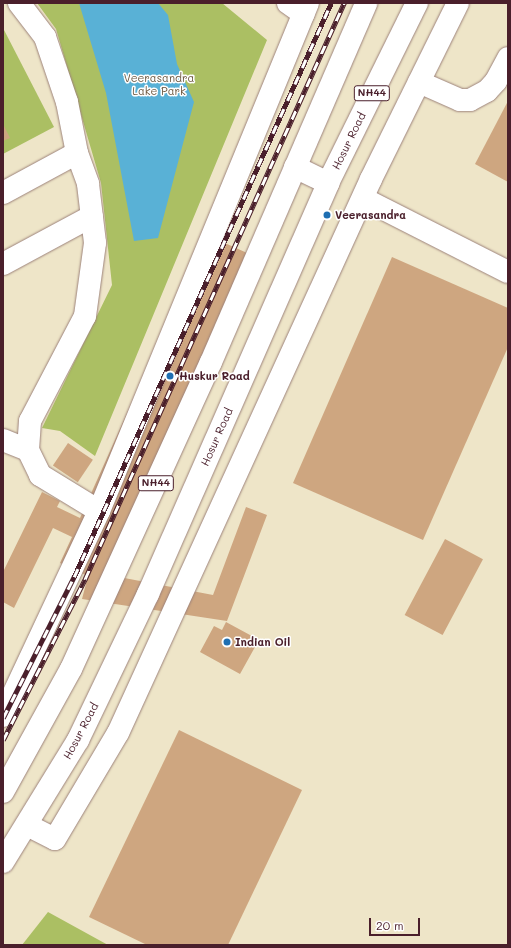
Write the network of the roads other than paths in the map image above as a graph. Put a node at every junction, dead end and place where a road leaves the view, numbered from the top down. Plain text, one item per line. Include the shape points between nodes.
1 (19, 3) edge
2 (366, 3) edge
3 (417, 3) edge
4 (458, 3) edge
5 (300, 7) edge
6 (508, 58) edge
7 (419, 82) junction
8 (77, 153) junction
9 (295, 167) junction
10 (328, 183) junction
11 (3, 193) edge
12 (364, 199) junction
13 (92, 216) junction
14 (3, 264) edge
15 (508, 272) edge
16 (3, 440) edge
17 (28, 450) junction
18 (99, 511) junction
19 (3, 716) edge
20 (3, 792) edge
21 (27, 825) junction
22 (3, 862) edge

1 - 8 main road via 45,37 66,102
2 - 9 main road, NH44
3 - 10 main road, Hosur Road / NH44
4 - 7 main road
5 - 18 main road
6 - 7 main road via 496,81 487,91 470,100 460,100
7 - 12 main road
8 - 11 main road
8 - 13 main road via 88,184
9 - 10 main road
9 - 20 main road, NH44 via 211,362 71,669
10 - 21 main road, Hosur Road / NH44 via 148,594 78,740
12 - 15 main road
12 - 21 main road via 121,726 54,839
13 - 14 main road
13 - 17 main road via 95,243 85,316 30,421
16 - 17 main road
17 - 18 main road via 40,475
18 - 19 main road
21 - 22 main road, Hosur Road / NH44

